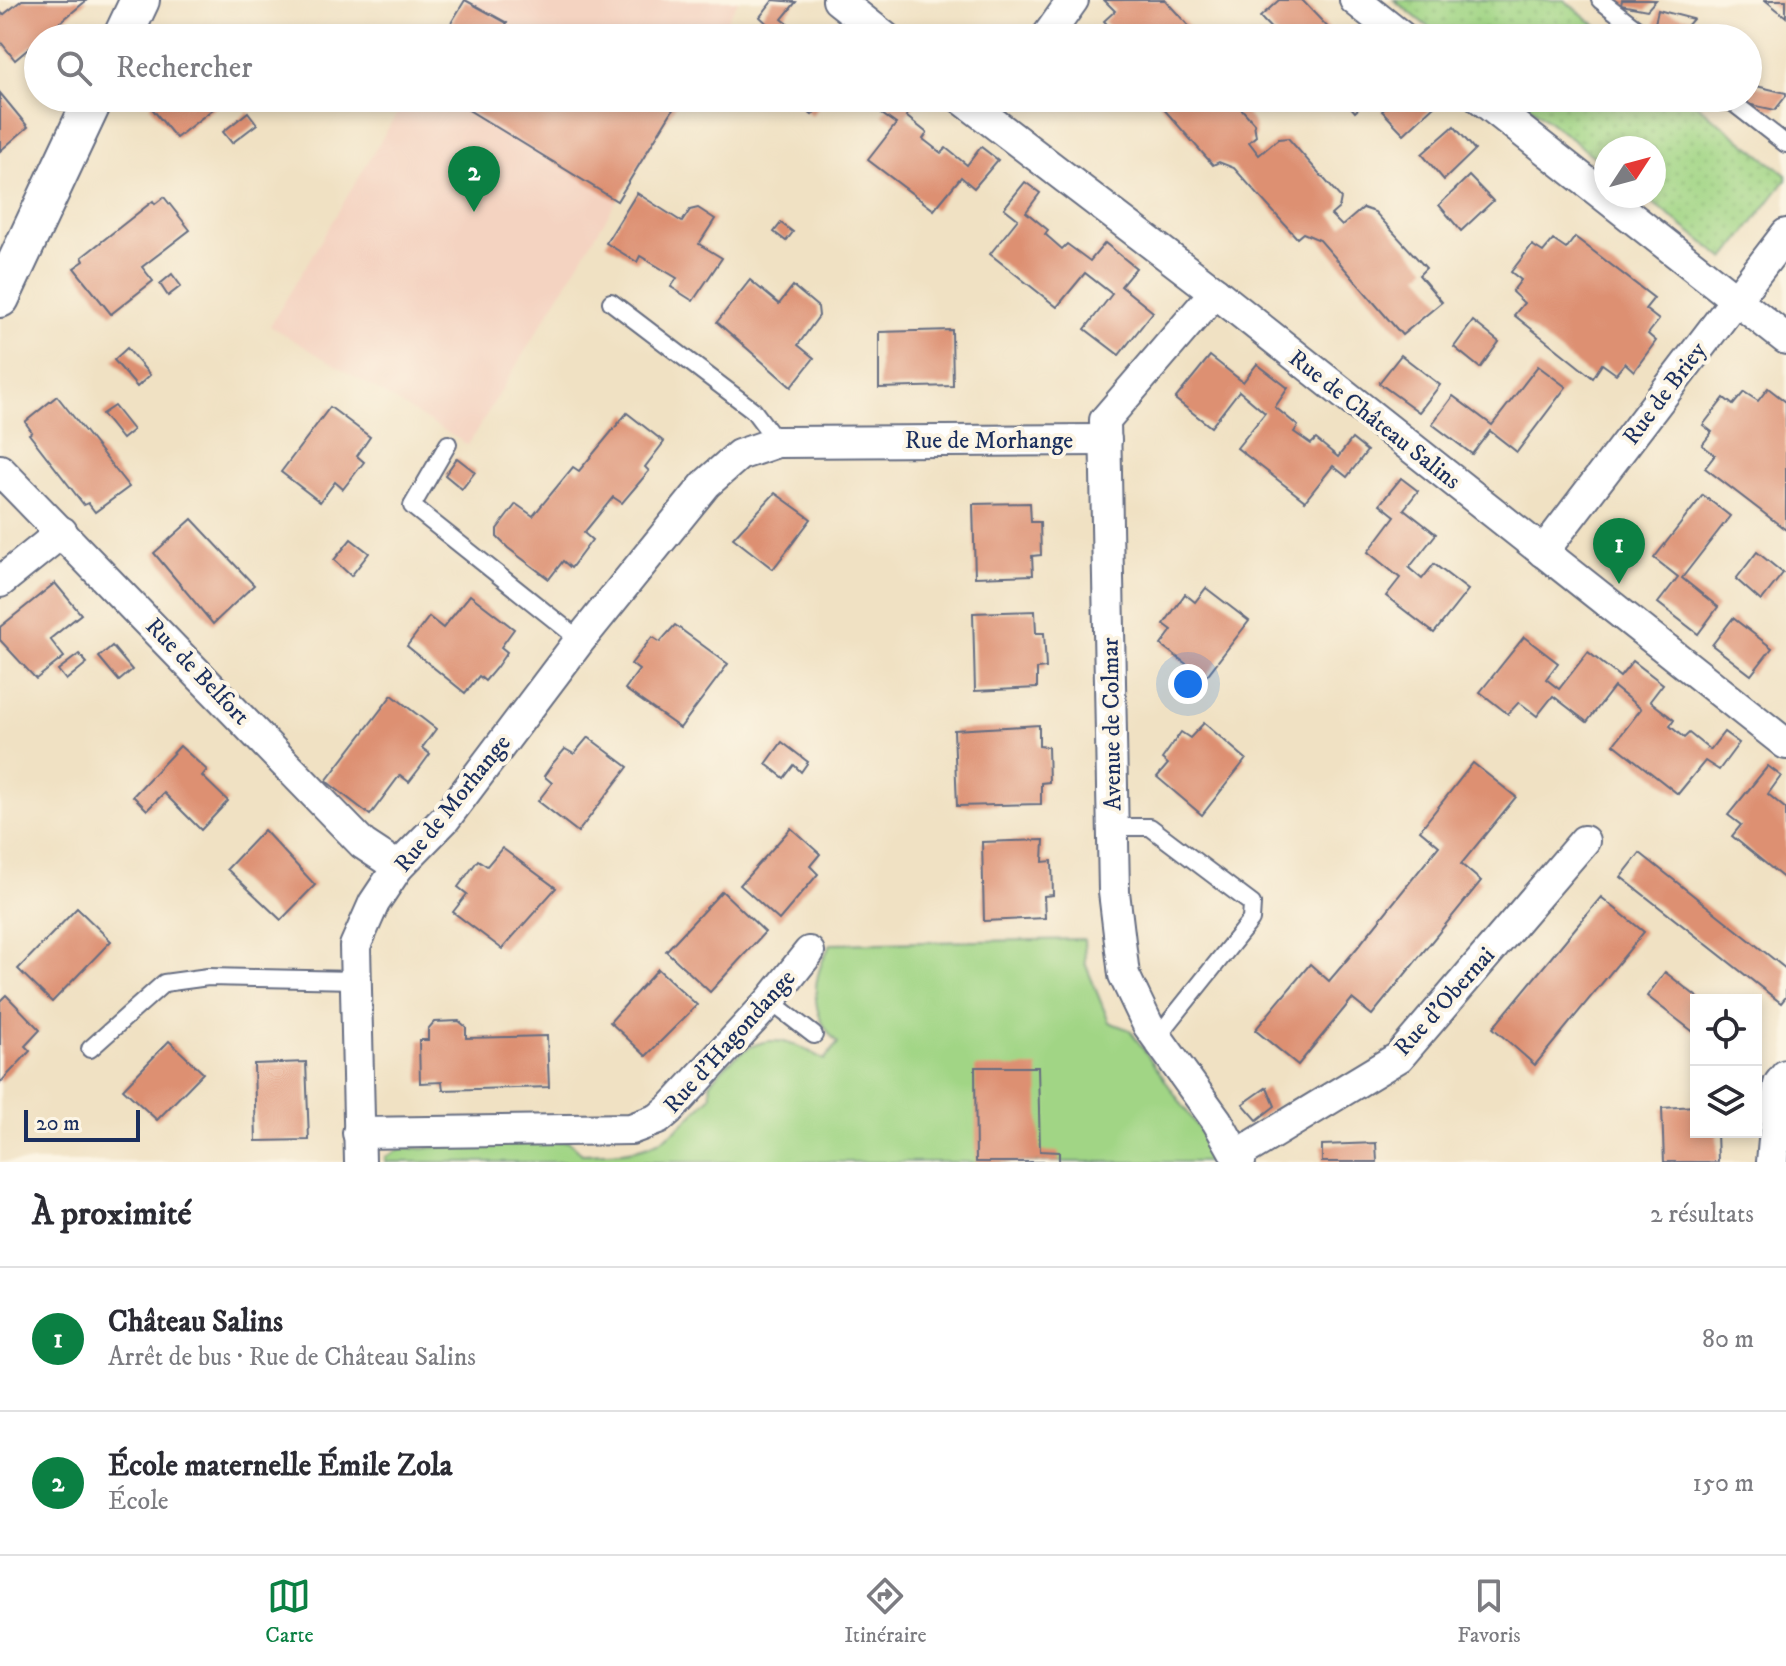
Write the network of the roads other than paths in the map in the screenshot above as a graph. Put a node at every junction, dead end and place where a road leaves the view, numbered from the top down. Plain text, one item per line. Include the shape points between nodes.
1 (140, 0) edge
2 (838, 0) edge
3 (1073, 0) edge
4 (1355, 0) edge
5 (1600, 0) edge
6 (129, 24) edge
7 (868, 24) edge
8 (1056, 24) edge
9 (1385, 24) edge
10 (1631, 24) edge
11 (87, 112) edge
12 (1000, 112) edge
13 (1498, 112) edge
14 (1745, 112) edge
15 (1786, 144) edge
16 (1786, 234) edge
17 (1215, 292) junction
18 (1736, 297) junction
19 (0, 298) edge
20 (611, 302) dead end
21 (1786, 339) edge
22 (1106, 440) junction
23 (777, 442) junction
24 (448, 444) dead end
25 (0, 470) edge
26 (62, 532) junction
27 (1543, 552) junction
28 (0, 582) edge
29 (580, 640) junction
30 (1786, 744) edge
31 (1113, 827) junction
32 (1584, 841) dead end
33 (398, 867) junction
34 (809, 952) dead end
35 (355, 980) junction
36 (770, 1001) junction
37 (814, 1035) dead end
38 (1159, 1035) junction
39 (90, 1049) dead end
40 (1786, 1075) edge
41 (359, 1147) edge
42 (1238, 1158) edge
43 (1772, 1162) edge

1 - 6 street
2 - 7 street
3 - 8 street
4 - 9 street
5 - 10 lane
11 - 19 street
12 - 17 street, Rue de Château Salins
13 - 18 street
14 - 15 lane
16 - 18 street, Rue de Briey
17 - 22 street, Avenue de Colmar via 1105,420
17 - 27 street, Rue de Château Salins
18 - 21 street
18 - 27 street, Rue de Briey
20 - 23 lane via 753,410
22 - 23 street, Rue de Morhange
22 - 31 street, Avenue de Colmar
23 - 29 street, Rue de Morhange via 739,455 706,484
24 - 29 lane via 412,506
25 - 26 street, Rue de Belfort
26 - 28 street
26 - 33 street, Rue de Belfort via 363,844
27 - 30 street, Rue de Château Salins
29 - 33 street, Rue de Morhange via 445,819
31 - 38 street, Avenue de Colmar via 1124,975 1148,1025
31 - 38 lane via 1150,827 1252,904 1251,920
32 - 42 street, Rue d'Obernai via 1399,1057
33 - 35 street, Rue de Morhange via 355,946
34 - 36 street, Rue d'Hagondange
35 - 39 lane via 208,977 164,983
35 - 41 street, Rue de Morhange
36 - 37 lane
36 - 41 street, Rue d'Hagondange via 671,1108 631,1129
38 - 42 street, Avenue de Colmar
40 - 43 street via 1779,1084

